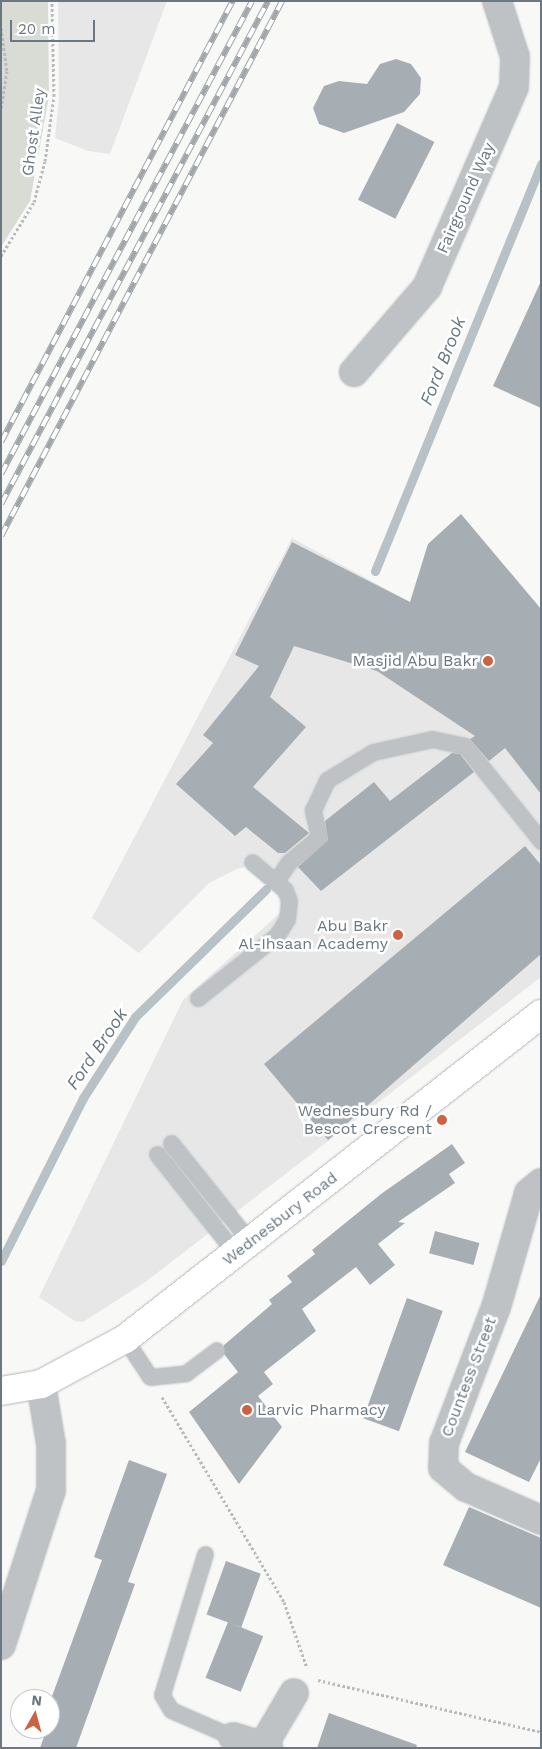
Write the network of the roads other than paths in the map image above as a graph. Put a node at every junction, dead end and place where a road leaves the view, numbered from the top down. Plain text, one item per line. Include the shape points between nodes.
1 (497, 1) edge
2 (354, 372) dead end
3 (541, 841) edge
4 (252, 862) dead end
5 (276, 881) junction
6 (198, 998) dead end
7 (541, 1014) edge
8 (171, 1144) dead end
9 (158, 1154) dead end
10 (541, 1184) edge
11 (243, 1248) junction
12 (125, 1339) junction
13 (216, 1350) dead end
14 (41, 1384) junction
15 (1, 1390) edge
16 (541, 1520) edge
17 (205, 1554) dead end
18 (1, 1645) edge
19 (294, 1693) dead end
20 (233, 1738) joint
21 (266, 1746) edge

1 - 2 street, Fairground Way via 515,57 514,87 427,286
3 - 5 lane via 465,746 432,739 372,752 327,780 313,810 319,837 289,862
4 - 5 lane
5 - 6 lane via 289,901 287,919 277,935
7 - 11 street, Wednesbury Road
8 - 11 lane
9 - 11 lane
10 - 16 street, Countess Street via 530,1193 496,1307 444,1443 443,1468 466,1487
11 - 12 street, Wednesbury Road
12 - 13 lane via 150,1377 186,1373
12 - 14 street, Wednesbury Road
14 - 15 street, Wednesbury Road
14 - 18 street via 50,1444 51,1490
17 - 20 lane via 162,1695 171,1710
19 - 21 street
20 - 21 street

